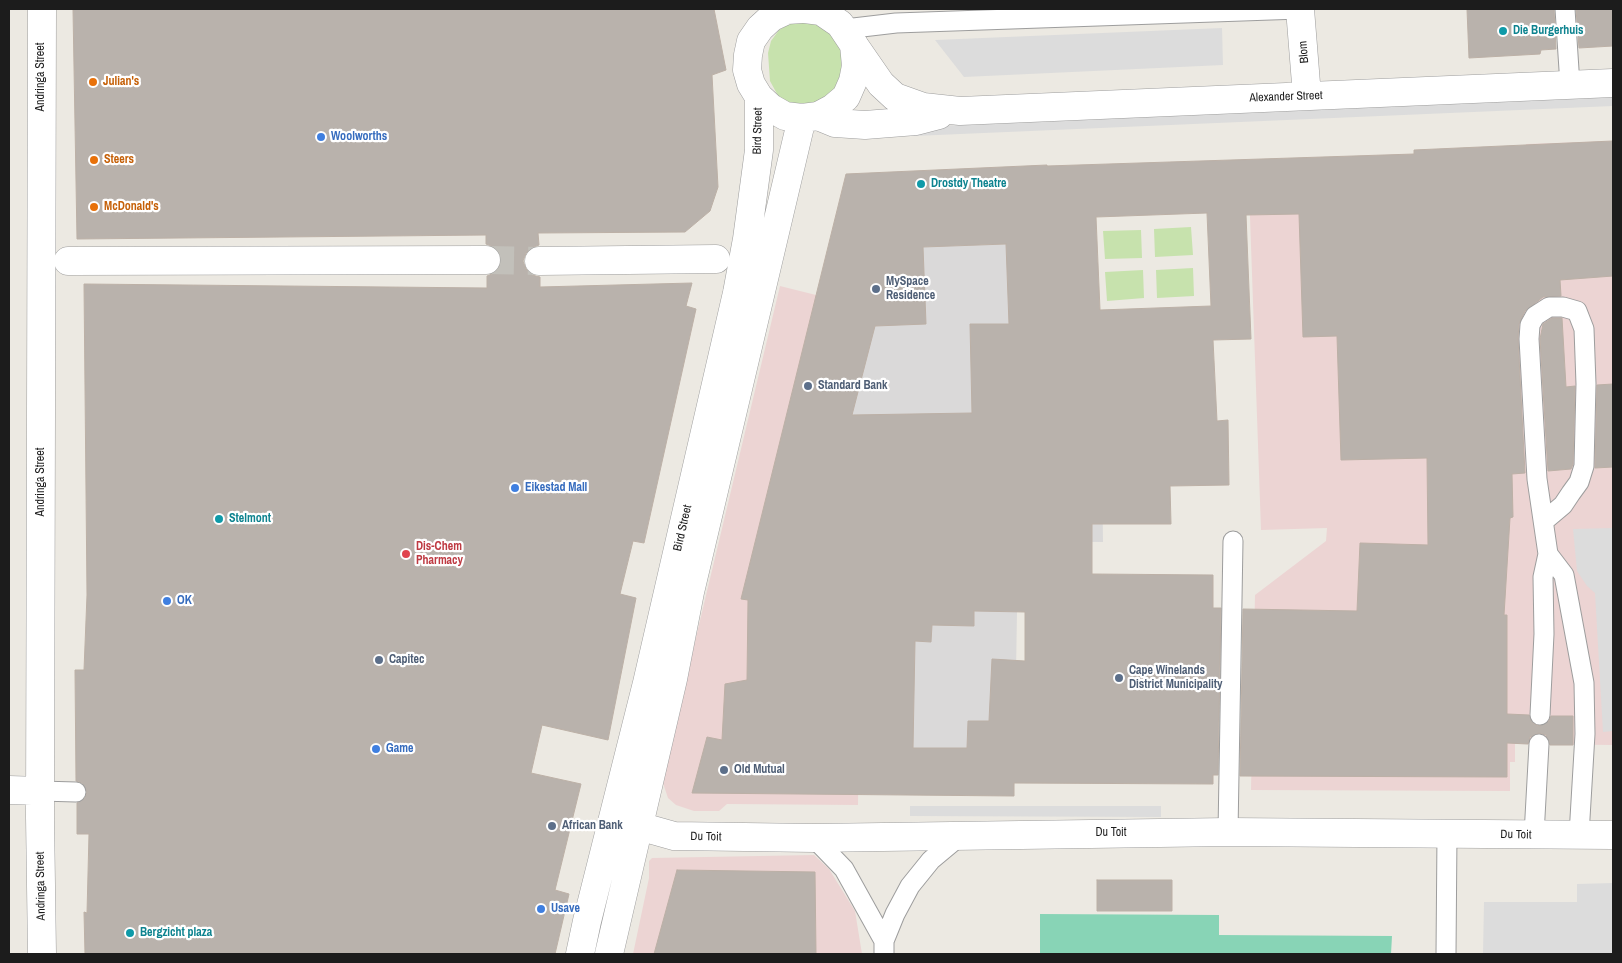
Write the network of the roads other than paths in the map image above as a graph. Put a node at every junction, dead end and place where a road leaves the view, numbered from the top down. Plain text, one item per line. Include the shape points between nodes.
1 (42, 9) edge
2 (804, 9) edge
3 (1300, 9) edge
4 (1565, 9) edge
5 (758, 18) edge
6 (844, 27) edge
7 (1613, 83) edge
8 (1570, 85) junction
9 (1307, 96) junction
10 (759, 97) junction
11 (960, 110) junction
12 (810, 117) junction
13 (716, 259) dead end
14 (486, 260) tunnel mouth
15 (68, 261) dead end
16 (539, 261) tunnel mouth
17 (1544, 521) junction
18 (1233, 541) dead end
19 (1548, 554) junction
20 (1540, 716) dead end
21 (1539, 744) dead end
22 (9, 790) edge
23 (40, 791) junction
24 (76, 792) dead end
25 (612, 818) junction
26 (639, 826) junction
27 (1228, 832) junction
28 (1448, 834) junction
29 (960, 835) junction
30 (1534, 835) junction
31 (1579, 835) junction
32 (1613, 835) edge
33 (814, 838) junction
34 (884, 947) edge
35 (42, 954) edge
36 (580, 954) edge
37 (609, 954) edge
38 (1446, 954) edge

1 - 23 street, Andringa Street
2 - 5 street
2 - 6 street via 821,11
3 - 6 lane via 896,22
3 - 9 street, Blom
4 - 8 lane
5 - 10 street via 747,70
6 - 11 street, Alexander Street via 881,84 895,97 923,107
6 - 12 street via 856,66 846,97 834,108
7 - 8 street, Alexander Street
8 - 9 street, Alexander Street
9 - 11 street, Alexander Street
10 - 12 street via 785,116
10 - 25 street, Bird Street via 759,150 737,293 647,683
11 - 12 street, Alexander Street via 916,121 865,125
12 - 26 street, Bird Street via 690,592
13 - 16 street
14 - 15 street
17 - 17 lane via 1537,479 1530,325 1535,316 1549,307 1563,307 1577,311 1584,329 1584,466 1579,482 1563,505
17 - 19 lane
18 - 27 lane
19 - 20 lane via 1543,577
19 - 31 lane via 1564,575 1584,683 1585,734
21 - 30 lane
22 - 23 street
23 - 24 lane
23 - 35 street, Andringa Street
25 - 26 street, Du Toit
25 - 36 street, Bird Street
26 - 33 street, Du Toit via 674,836
26 - 37 street, Bird Street
27 - 28 street, Du Toit
27 - 29 street, Du Toit
28 - 30 street, Du Toit
28 - 38 lane
29 - 33 street, Du Toit
29 - 34 lane via 910,886 895,914
30 - 31 street, Du Toit
31 - 32 street, Du Toit
33 - 34 lane via 844,869

